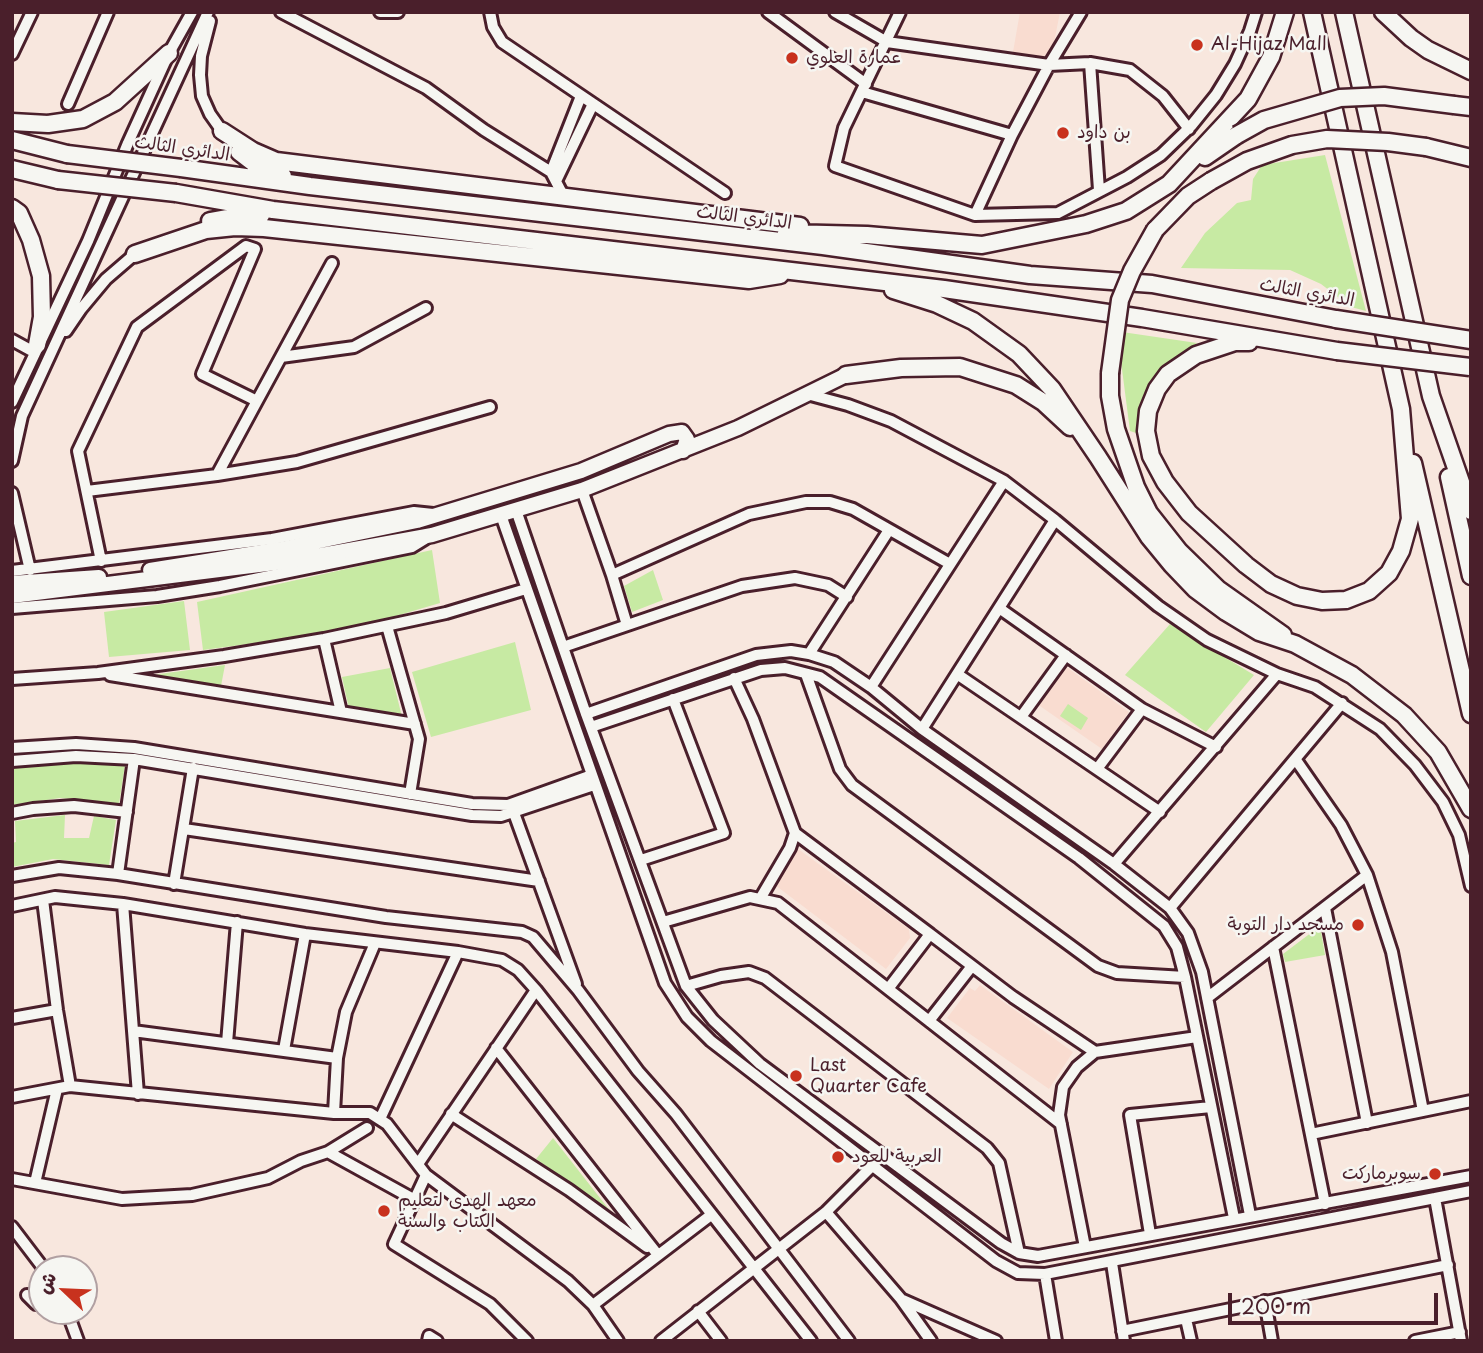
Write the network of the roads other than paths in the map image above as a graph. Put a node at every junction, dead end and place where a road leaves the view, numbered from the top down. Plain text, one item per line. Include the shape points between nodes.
1 (32, 12) edge
2 (107, 12) edge
3 (192, 12) edge
4 (210, 12) edge
5 (281, 12) edge
6 (380, 12) edge
7 (398, 12) edge
8 (490, 12) edge
9 (768, 12) edge
10 (835, 12) edge
11 (901, 12) edge
12 (1256, 12) edge
13 (1285, 12) edge
14 (1311, 12) edge
15 (1344, 12) edge
16 (1383, 12) edge
17 (1080, 13) edge
18 (887, 42) junction
19 (12, 54) edge
20 (169, 54) junction
21 (1090, 62) junction
22 (1049, 65) junction
23 (1471, 71) edge
24 (864, 88) junction
25 (582, 96) junction
26 (68, 104) dead end
27 (593, 104) junction
28 (1463, 106) edge
29 (83, 119) junction
30 (12, 122) edge
31 (1189, 129) junction
32 (222, 131) junction
33 (12, 132) edge
34 (1012, 135) junction
35 (12, 140) edge
36 (1471, 158) edge
37 (12, 169) edge
38 (1179, 173) junction
39 (553, 176) junction
40 (310, 186) junction
41 (1099, 190) junction
42 (724, 193) dead end
43 (564, 197) junction
44 (15, 208) edge
45 (296, 213) junction
46 (975, 215) junction
47 (437, 229) junction
48 (858, 234) junction
49 (742, 237) junction
50 (135, 254) junction
51 (504, 256) junction
52 (332, 263) dead end
53 (800, 272) junction
54 (858, 279) junction
55 (426, 309) dead end
56 (12, 340) edge
57 (1471, 340) edge
58 (1286, 341) junction
59 (36, 349) junction
60 (281, 357) junction
61 (47, 360) junction
62 (1470, 367) edge
63 (846, 375) joint
64 (807, 394) junction
65 (1431, 396) junction
66 (257, 401) junction
67 (12, 402) edge
68 (490, 407) dead end
69 (1401, 410) junction
70 (683, 451) junction
71 (1098, 457) junction
72 (12, 461) edge
73 (217, 475) junction
74 (1004, 481) junction
75 (87, 491) junction
76 (582, 491) junction
77 (12, 492) edge
78 (516, 510) junction
79 (1471, 511) edge
80 (500, 514) junction
81 (439, 515) junction
82 (1055, 520) junction
83 (889, 530) junction
84 (432, 535) junction
85 (101, 561) junction
86 (950, 564) junction
87 (30, 570) junction
88 (12, 571) edge
89 (612, 575) junction
90 (1471, 576) edge
91 (12, 583) edge
92 (526, 589) junction
93 (12, 596) edge
94 (847, 597) junction
95 (12, 608) edge
96 (999, 608) junction
97 (627, 625) junction
98 (387, 626) junction
99 (324, 639) junction
100 (1295, 644) junction
101 (563, 647) junction
102 (809, 654) junction
103 (1066, 655) junction
104 (98, 673) junction
105 (806, 674) junction
106 (957, 674) junction
107 (1277, 674) junction
108 (734, 678) junction
109 (12, 679) edge
110 (871, 687) junction
111 (673, 699) junction
112 (1342, 703) junction
113 (1142, 709) junction
114 (341, 712) junction
115 (586, 714) junction
116 (1471, 714) edge
117 (1021, 717) junction
118 (415, 724) junction
119 (591, 727) junction
120 (922, 729) junction
121 (1216, 747) junction
122 (12, 748) edge
123 (134, 759) junction
124 (1296, 760) junction
125 (12, 761) edge
126 (193, 768) junction
127 (1097, 769) junction
128 (593, 780) junction
129 (410, 794) junction
130 (1471, 809) edge
131 (127, 812) junction
132 (1160, 812) junction
133 (12, 813) edge
134 (514, 813) junction
135 (184, 829) junction
136 (795, 833) junction
137 (641, 860) junction
138 (1115, 864) junction
139 (118, 874) junction
140 (12, 876) edge
141 (1367, 876) junction
142 (539, 881) junction
143 (174, 884) junction
144 (1471, 886) edge
145 (760, 899) junction
146 (43, 900) junction
147 (123, 904) junction
148 (12, 906) edge
149 (1170, 908) junction
150 (1325, 908) junction
151 (237, 922) junction
152 (663, 922) junction
153 (305, 934) junction
154 (930, 934) junction
155 (375, 943) junction
156 (1273, 947) junction
157 (458, 952) junction
158 (972, 966) junction
159 (1185, 977) junction
160 (687, 986) junction
161 (888, 989) junction
162 (536, 990) junction
163 (578, 990) junction
164 (1207, 998) junction
165 (57, 1010) junction
166 (12, 1018) edge
167 (929, 1021) junction
168 (133, 1031) junction
169 (1197, 1037) junction
170 (227, 1043) junction
171 (496, 1048) junction
172 (284, 1050) junction
173 (1095, 1052) junction
174 (337, 1058) junction
175 (70, 1086) junction
176 (57, 1089) junction
177 (138, 1094) junction
178 (12, 1097) edge
179 (1471, 1101) edge
180 (1211, 1107) junction
181 (1423, 1111) junction
182 (334, 1113) junction
183 (451, 1114) junction
184 (380, 1119) junction
185 (1367, 1123) junction
186 (1060, 1124) junction
187 (367, 1128) dead end
188 (1311, 1135) junction
189 (328, 1152) junction
190 (418, 1164) junction
191 (872, 1166) junction
192 (426, 1175) junction
193 (1471, 1176) edge
194 (12, 1179) edge
195 (36, 1183) junction
196 (1471, 1191) edge
197 (1435, 1198) junction
198 (415, 1200) junction
199 (1325, 1204) junction
200 (826, 1212) junction
201 (710, 1215) junction
202 (1250, 1215) junction
203 (1234, 1218) junction
204 (12, 1227) edge
205 (1150, 1234) junction
206 (1085, 1247) junction
207 (777, 1250) junction
208 (1019, 1253) junction
209 (33, 1255) edge
210 (658, 1255) junction
211 (1112, 1263) junction
212 (1448, 1265) junction
213 (753, 1268) junction
214 (1045, 1274) junction
215 (901, 1299) junction
216 (1265, 1301) junction
217 (593, 1305) junction
218 (698, 1311) junction
219 (1186, 1320) junction
220 (1123, 1336) edge
221 (1460, 1336) edge
222 (428, 1341) edge
223 (436, 1341) edge
224 (527, 1341) edge
225 (618, 1341) edge
226 (661, 1341) edge
227 (721, 1341) edge
228 (811, 1341) edge
229 (849, 1341) edge
230 (931, 1341) edge
231 (996, 1341) edge
232 (1056, 1341) edge
233 (1191, 1341) edge
234 (1272, 1341) edge
235 (1415, 1341) edge

1 - 19 street
2 - 26 street
3 - 20 street
4 - 32 street via 201,56 202,96
4 - 61 street
5 - 39 street via 426,88
6 - 7 street
8 - 25 street via 502,42
9 - 24 street
10 - 18 street
11 - 18 street
12 - 31 street via 1235,64
13 - 38 highway via 1271,57 1248,99
14 - 69 highway
15 - 65 highway
16 - 23 highway via 1410,38
17 - 22 street
18 - 22 street
18 - 24 street
20 - 29 highway via 115,102
20 - 59 street
21 - 22 street
21 - 31 street via 1130,70 1163,96
21 - 41 street
22 - 34 street
24 - 34 street
24 - 46 street via 844,128 835,166
25 - 27 street
25 - 39 street
27 - 39 street
27 - 42 street
28 - 38 highway, bridge via 1384,96 1340,99 1264,120
29 - 30 highway via 48,124
29 - 33 highway via 52,130
31 - 41 street via 1161,155
32 - 40 highway via 236,150 256,165
32 - 43 highway via 276,161
34 - 46 street
35 - 40 highway, الدائري الثالث, bridge via 67,153
36 - 100 highway, bridge via 1426,147 1356,139 1292,145 1247,161 1188,196 1155,230 1120,300 1110,396 1116,429 1149,513 1218,589
37 - 45 highway, bridge via 58,180
38 - 48 highway via 1126,211 1034,236 982,245
39 - 43 street
40 - 49 highway, الدائري الثالث
41 - 46 street via 1058,213
43 - 48 highway
44 - 59 highway via 31,240 41,276 42,317
45 - 47 highway
45 - 50 highway via 232,216 199,223
47 - 51 highway
47 - 53 highway
48 - 49 highway
49 - 57 highway, الدائري الثالث, bridge via 1030,275 1152,284
50 - 51 highway via 206,230 264,228
50 - 61 street via 81,309
51 - 53 highway via 749,280
52 - 60 street
53 - 54 highway
54 - 58 highway
54 - 71 highway via 937,304 973,321 1020,354 1052,389
55 - 60 street via 354,347
56 - 59 street
58 - 62 highway, bridge
58 - 69 highway via 1235,342 1196,355 1168,374 1157,389 1146,431 1151,456 1189,513 1271,584 1297,596 1346,600 1369,591 1389,572 1410,519
59 - 67 street
60 - 66 street
61 - 72 street via 22,416
63 - 64 main road
63 - 71 highway via 931,366 988,374 1043,402
64 - 70 main road
64 - 74 street via 891,421
65 - 79 highway
65 - 90 highway
66 - 73 street
66 - 75 street via 202,374 255,249 246,246 137,327 78,451
68 - 73 street via 297,463
69 - 116 highway
70 - 76 main road
70 - 81 main road via 687,439 682,432 669,434 581,471
71 - 100 highway via 1149,537 1195,589 1259,632
73 - 75 street
74 - 82 street
74 - 86 street
75 - 85 street
76 - 78 main road
76 - 89 street
77 - 87 street
78 - 80 main road
78 - 101 street
80 - 84 main road
80 - 92 street
81 - 85 street via 414,512 272,539
81 - 91 main road via 281,549 116,575
82 - 96 street
82 - 107 street via 1197,634
83 - 86 street
83 - 89 street via 853,509 830,502 779,506 749,514
83 - 94 street
84 - 93 main road via 283,562
84 - 95 street via 412,547 220,586
85 - 87 street
86 - 110 street
87 - 88 street
89 - 97 street
92 - 98 street
92 - 128 street
94 - 97 street via 828,585 795,578 742,586
94 - 102 street
96 - 103 street
96 - 106 street
97 - 101 street
98 - 99 street
98 - 118 street
99 - 104 street
99 - 114 street
100 - 130 highway via 1352,675 1404,715 1438,752
101 - 115 street
102 - 110 street via 834,662
102 - 115 street via 755,655
103 - 113 street
103 - 117 street
104 - 109 street
104 - 114 street
105 - 108 street via 785,668
105 - 159 street via 820,677 1079,858 1150,914 1177,947
105 - 159 street via 840,769 852,785 1098,966 1117,973
106 - 117 street
106 - 120 street
107 - 112 street via 1315,687
107 - 121 street
108 - 111 street
108 - 136 street
110 - 120 street
111 - 119 street
111 - 137 street via 724,833
112 - 124 street
112 - 144 street via 1380,729 1443,802 1460,835
113 - 121 street
113 - 127 street
114 - 118 street
115 - 119 street
117 - 127 street
118 - 129 street via 419,739
119 - 137 street
120 - 138 street
121 - 132 street
122 - 129 street via 76,744 134,748
123 - 125 street via 76,756
123 - 126 street
123 - 131 street
124 - 141 street via 1341,825
124 - 149 street
126 - 134 street via 472,814
126 - 135 street
127 - 132 street
128 - 129 street via 508,805
128 - 134 street
128 - 191 street via 664,983 687,1017 711,1041
131 - 133 street via 74,807
131 - 139 street
132 - 138 street
134 - 142 street
135 - 142 street
135 - 143 street
136 - 145 street
136 - 154 street
137 - 152 street
138 - 149 street
139 - 140 street via 59,868
139 - 143 street
141 - 150 street
141 - 181 street via 1392,952
142 - 163 street
143 - 163 street via 386,917 522,932 533,937
145 - 152 street via 750,897
145 - 161 street via 778,903
146 - 147 street via 55,897
146 - 148 street
146 - 165 street
147 - 151 street
147 - 168 street
149 - 164 street via 1188,933
150 - 156 street
150 - 185 street
151 - 153 street
151 - 170 street
152 - 160 street
153 - 155 street
153 - 172 street
154 - 158 street
154 - 161 street
155 - 157 street
155 - 174 street via 346,1012
156 - 164 street
156 - 188 street
157 - 162 street via 502,960
157 - 184 street
158 - 167 street
158 - 173 street
159 - 169 street
160 - 208 street via 713,1020 760,1063
160 - 208 street via 749,972 765,978 987,1148 999,1163
161 - 167 street
162 - 171 street
162 - 201 street
163 - 207 street
164 - 202 street
165 - 166 street
165 - 175 street
167 - 186 street
168 - 170 street
168 - 177 street
169 - 173 street
169 - 180 street
170 - 172 street
171 - 183 street
171 - 210 street
172 - 174 street
173 - 186 street via 1063,1087
174 - 182 street
175 - 176 street
175 - 177 street
176 - 178 street
176 - 195 street
177 - 182 street
179 - 181 street
180 - 203 street
180 - 205 street via 1130,1115
181 - 185 street
182 - 184 street via 370,1113
183 - 190 street
183 - 210 street via 569,1190
184 - 190 street
185 - 188 street
186 - 206 street
187 - 189 street
188 - 199 street
189 - 195 street via 268,1178 192,1195 121,1199
189 - 198 street
190 - 192 street
191 - 200 street
191 - 214 street via 996,1261 1018,1273
192 - 198 street
192 - 217 street via 568,1281
193 - 199 street
194 - 195 street
196 - 197 street
197 - 211 street
197 - 212 street
198 - 224 street via 394,1244 490,1304
199 - 202 street
200 - 207 street
200 - 215 street
201 - 210 street
201 - 213 street
202 - 203 street
203 - 205 street
204 - 209 street
205 - 206 street
206 - 208 street via 1038,1256
207 - 213 street
207 - 229 street
210 - 217 street
211 - 214 street
211 - 220 street
212 - 216 street
212 - 221 street
213 - 218 street
213 - 228 street
214 - 232 street
215 - 230 street
215 - 231 street
216 - 219 street
216 - 234 street
217 - 225 street
218 - 226 street
218 - 227 street
219 - 220 street
219 - 233 street
221 - 235 street
222 - 223 street via 429,1336

